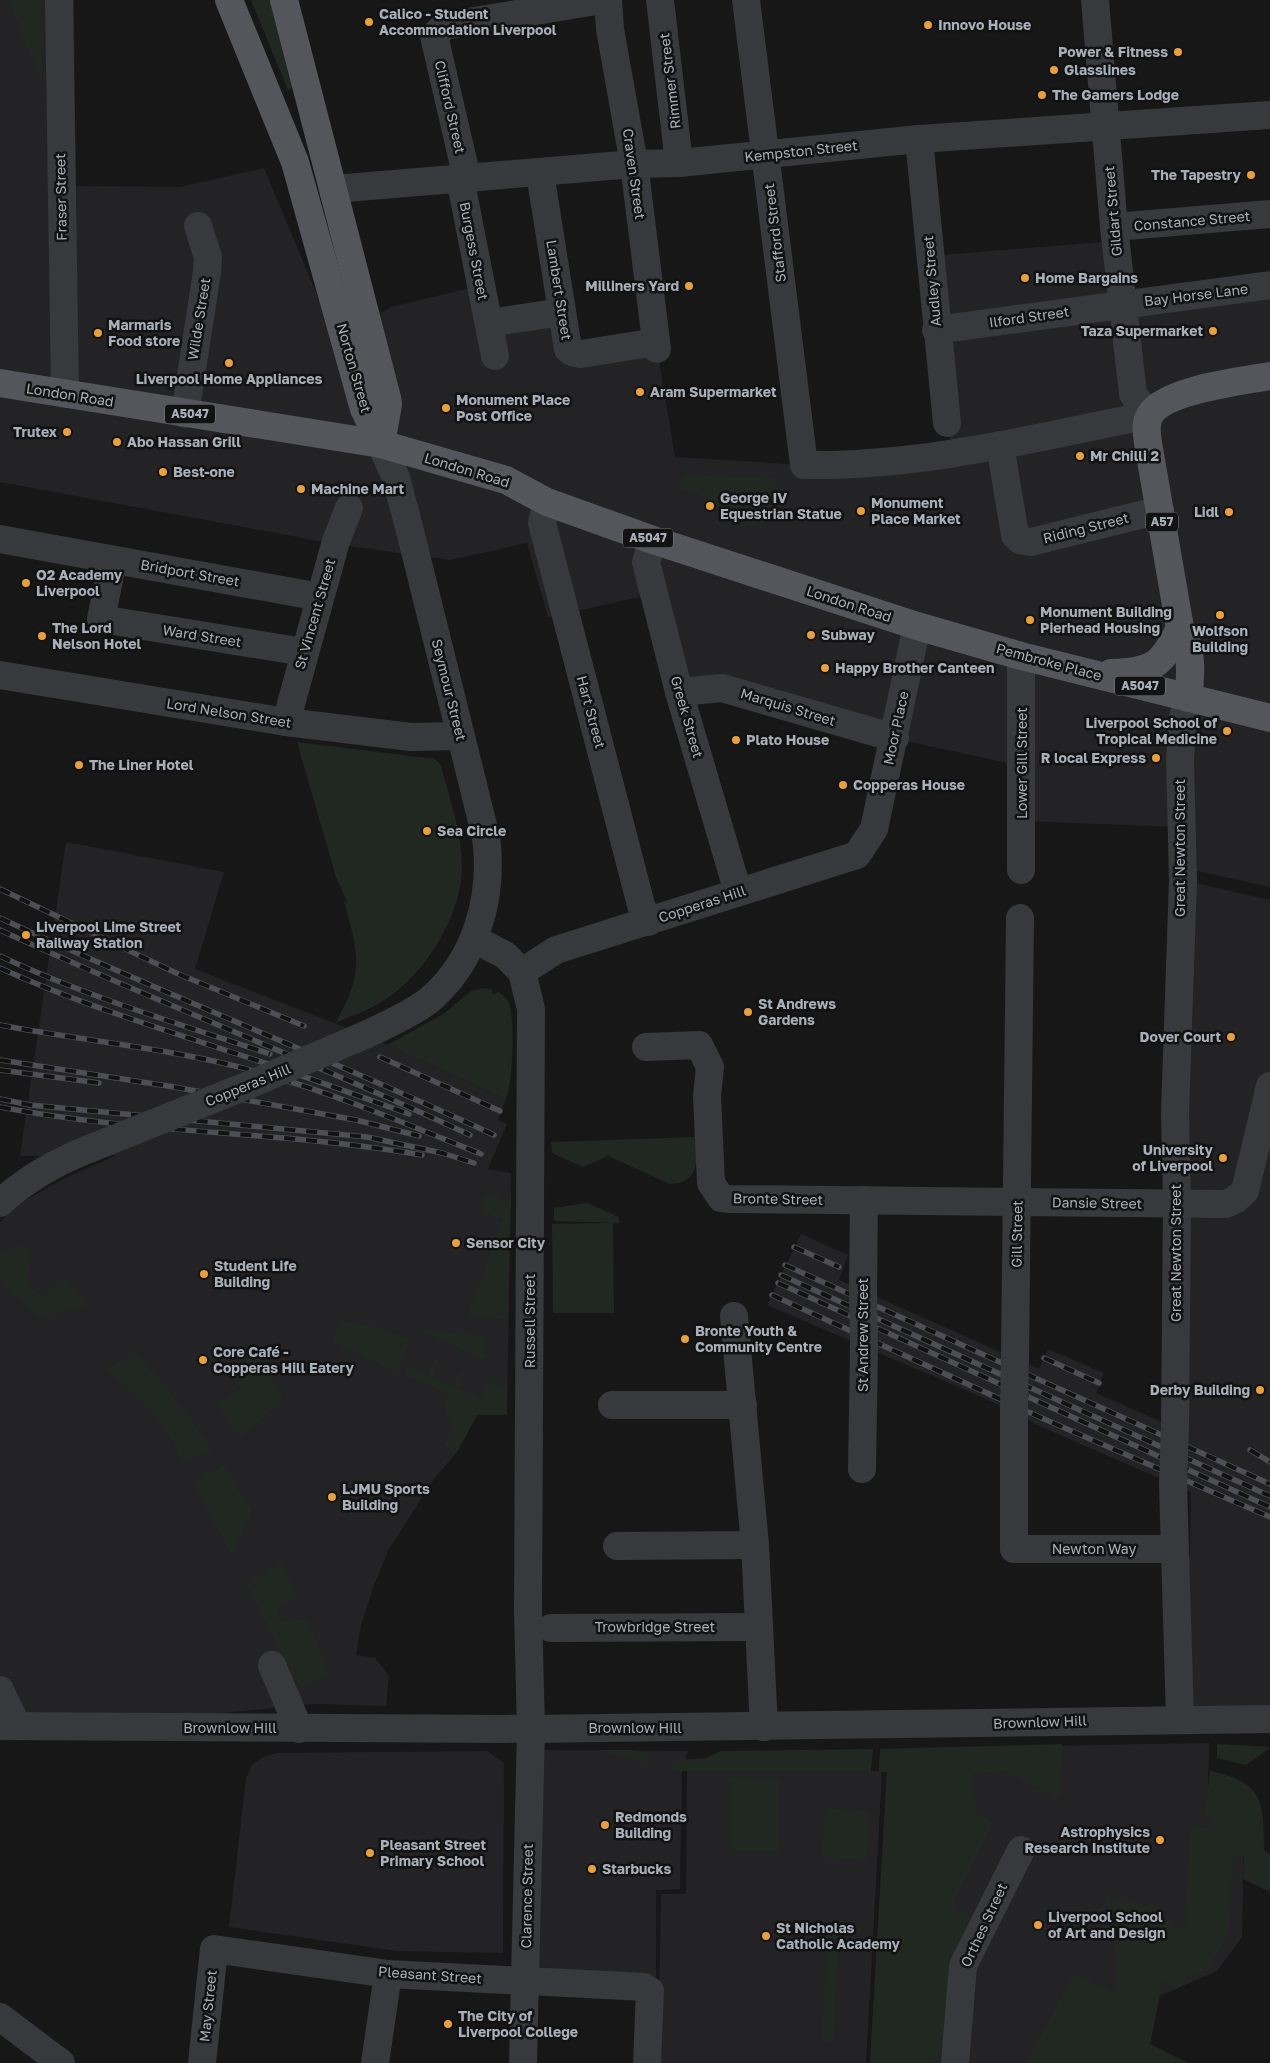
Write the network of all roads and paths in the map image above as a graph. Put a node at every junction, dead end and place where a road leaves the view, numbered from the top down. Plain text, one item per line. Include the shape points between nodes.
1 (58, 0) edge
2 (229, 0) edge
3 (284, 0) edge
4 (602, 0) edge
5 (608, 0) edge
6 (660, 0) edge
7 (746, 0) edge
8 (1095, 0) edge
9 (1270, 115) edge
10 (1105, 125) junction
11 (918, 139) junction
12 (766, 155) junction
13 (679, 163) junction
14 (634, 164) junction
15 (540, 173) junction
16 (464, 178) junction
17 (334, 194) junction
18 (1270, 214) edge
19 (198, 226) dead end
20 (1114, 227) junction
21 (1270, 285) edge
22 (1122, 304) junction
23 (562, 312) junction
24 (489, 323) junction
25 (936, 330) junction
26 (656, 346) joint
27 (495, 356) dead end
28 (1270, 376) edge
29 (0, 383) edge
30 (65, 394) junction
31 (185, 414) junction
32 (1149, 415) junction
33 (948, 423) dead end
34 (381, 444) junction
35 (1000, 444) junction
36 (547, 502) junction
37 (349, 508) dead end
38 (1160, 510) junction
39 (0, 539) edge
40 (653, 540) junction
41 (113, 560) junction
42 (320, 597) junction
43 (916, 626) junction
44 (1180, 628) junction
45 (304, 652) junction
46 (1021, 656) junction
47 (1093, 674) junction
48 (0, 675) edge
49 (679, 692) junction
50 (1188, 698) junction
51 (1270, 718) edge
52 (286, 722) junction
53 (460, 736) junction
54 (895, 738) junction
55 (874, 829) joint
56 (1021, 870) dead end
57 (738, 892) junction
58 (1020, 918) dead end
59 (648, 922) junction
60 (474, 939) junction
61 (522, 972) junction
62 (646, 1047) dead end
63 (1270, 1086) edge
64 (864, 1200) junction
65 (1017, 1202) junction
66 (0, 1203) edge
67 (1177, 1203) junction
68 (734, 1316) dead end
69 (612, 1405) dead end
70 (743, 1405) junction
71 (862, 1469) dead end
72 (755, 1545) junction
73 (617, 1546) dead end
74 (1175, 1548) junction
75 (1014, 1550) joint
76 (759, 1626) junction
77 (551, 1628) dead end
78 (272, 1665) dead end
79 (0, 1690) edge
80 (1180, 1719) junction
81 (1270, 1719) edge
82 (9, 1726) edge
83 (764, 1727) junction
84 (300, 1729) junction
85 (530, 1729) junction
86 (1021, 1850) dead end
87 (214, 1949) joint
88 (388, 1974) junction
89 (525, 1981) junction
90 (4, 2027) edge
91 (61, 2063) edge
92 (202, 2063) edge
93 (375, 2063) edge
94 (523, 2063) edge
95 (647, 2063) edge
96 (955, 2063) edge

1 - 30 street, Fraser Street
2 - 34 main road, Norton Street via 295,162 364,409
3 - 17 main road, Norton Street
4 - 16 street, Clifford Street via 444,26 434,36
5 - 14 street, Craven Street via 610,29
6 - 13 street, Rimmer Street
7 - 12 street, Stafford Street
8 - 10 street, Gildart Street
9 - 10 street, Kempston Street
10 - 11 street, Kempston Street
10 - 20 street, Gildart Street
11 - 12 street, Kempston Street
11 - 25 street, Audley Street
12 - 13 street, Kempston Street
12 - 35 street, Stafford Street via 804,465 840,466 932,458
13 - 14 street, Kempston Street
14 - 15 street, Kempston Street
14 - 26 street, Craven Street
15 - 16 street, Kempston Street
15 - 23 street, Lambert Street
16 - 17 street, Kempston Street via 346,188
16 - 24 street, Burgess Street
17 - 34 main road, Norton Street via 387,398
18 - 20 street, Constance Street
19 - 31 street, Wilde Street via 208,256 207,272
20 - 22 street, Gildart Street
21 - 22 street, Bay Horse Lane
22 - 25 street, Ilford Street
22 - 32 street, Gildart Street via 1133,394
23 - 24 street
23 - 26 street, Lambert Street via 567,344 576,354
24 - 27 street, Burgess Street
25 - 33 street, Audley Street
28 - 32 main road via 1188,391 1169,399
29 - 30 main road, London Road / A5047
30 - 31 main road, London Road / A5047
31 - 34 main road, London Road / A5047
32 - 35 street
32 - 38 main road, A57 via 1146,429
34 - 36 main road, London Road / A5047 via 506,480
34 - 53 street, Seymour Street via 396,478 407,518
35 - 38 street, Riding Street via 1015,535 1020,540 1031,542
36 - 40 main road, London Road / A5047
36 - 59 street, Hart Street via 542,524 638,896
37 - 42 street, St Vincent Street
38 - 44 main road, A57
39 - 41 street, Bridport Street
40 - 43 main road, London Road / A5047
40 - 49 street, Greek Street via 646,562
41 - 42 street, Bridport Street
41 - 45 street, Ward Street via 101,619
42 - 45 street, St Vincent Street
43 - 46 main road, Pembroke Place / A5047
43 - 54 street, Moor Place
44 - 47 main road via 1168,654 1156,664 1126,673
44 - 50 main road, A57 via 1190,661
45 - 52 street, St Vincent Street
46 - 47 main road, Pembroke Place / A5047
46 - 56 street, Lower Gill Street
47 - 50 main road, Pembroke Place / A5047
48 - 52 street, Lord Nelson Street
49 - 54 street, Marquis Street via 722,688
49 - 57 street, Greek Street
50 - 51 main road, Pembroke Place / A5047
50 - 67 street, Great Newton Street via 1183,716 1180,759 1183,869 1175,1112
52 - 53 street, Lord Nelson Street via 411,737
53 - 60 street, Seymour Street via 487,845 484,905
54 - 55 street, Moor Place
55 - 57 street, Copperas Hill via 857,855
57 - 59 street, Copperas Hill
58 - 65 street, Gill Street
59 - 61 street, Copperas Hill via 556,950
60 - 61 street via 505,955
60 - 66 street, Copperas Hill, bridge via 454,973 434,997 365,1035 48,1166
61 - 85 street, Russell Street via 531,1009
62 - 64 street, Bronte Street via 699,1044 710,1066 711,1183 721,1198
63 - 67 street, Dansie Street via 1245,1191 1226,1204
64 - 65 street, Bronte Street
64 - 71 street, St Andrew Street, bridge
65 - 67 street, Dansie Street
65 - 75 street, Gill Street, bridge
67 - 74 street, Great Newton Street, bridge
68 - 70 street
69 - 70 street
70 - 72 street
72 - 73 street
72 - 76 street
74 - 75 street, Newton Way
74 - 80 street, Great Newton Street
76 - 77 street, Trowbridge Street
76 - 83 street
78 - 84 street
79 - 82 street
80 - 81 street, Brownlow Hill
80 - 83 street, Brownlow Hill
82 - 84 street, Brownlow Hill
83 - 85 street, Brownlow Hill
84 - 85 street, Brownlow Hill
85 - 89 street, Clarence Street
86 - 96 street, Orthes Street via 963,1966
87 - 88 street, Pleasant Street
87 - 92 street, May Street
88 - 89 street, Pleasant Street
88 - 93 street
89 - 94 street, Clarence Street
89 - 95 street, Pleasant Street via 648,1988
90 - 91 street

